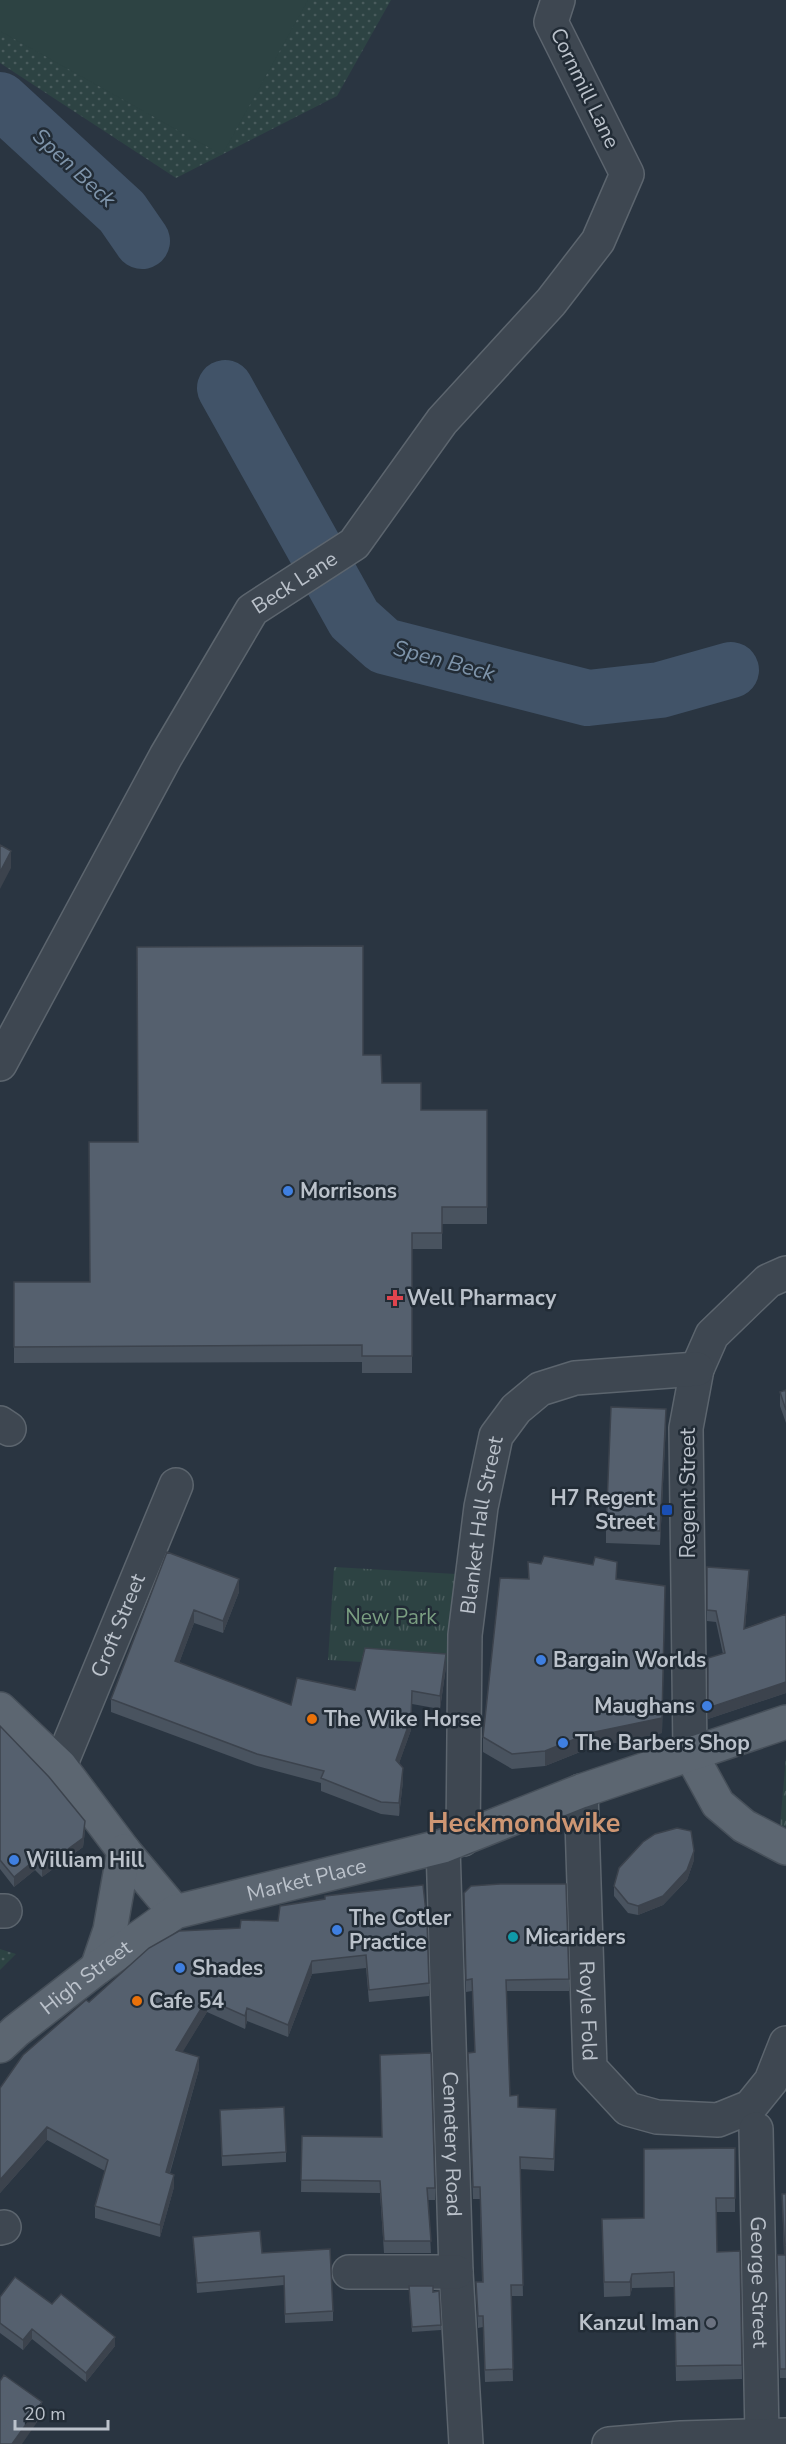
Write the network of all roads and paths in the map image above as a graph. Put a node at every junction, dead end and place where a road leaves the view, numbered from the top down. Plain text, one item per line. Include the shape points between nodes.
1 (558, 0) edge
2 (627, 174) joint
3 (8, 1028) edge
4 (0, 1064) edge
5 (786, 1273) edge
6 (697, 1369) junction
7 (176, 1485) dead end
8 (0, 1709) edge
9 (786, 1722) edge
10 (690, 1753) junction
11 (60, 1766) junction
12 (581, 1791) junction
13 (453, 1843) junction
14 (786, 1848) edge
15 (124, 1851) junction
16 (175, 1912) junction
17 (97, 1968) junction
18 (786, 2043) edge
19 (0, 2046) edge
20 (756, 2129) dead end
21 (349, 2272) dead end
22 (456, 2272) junction
23 (774, 2435) edge
24 (681, 2441) edge
25 (466, 2444) edge
26 (609, 2444) edge

1 - 2 street, Cornmill Lane via 551,22
2 - 3 street, Beck Lane via 598,241 551,302 442,421 354,544 252,610
3 - 4 street, Beck Lane
5 - 6 street, Regent Street via 768,1281 712,1335
6 - 10 street, Regent Street via 686,1428
6 - 13 street, Blanket Hall Street via 575,1378 540,1389 516,1409 496,1436 481,1507 465,1635
7 - 11 street, Croft Street
8 - 11 main road
9 - 10 main road, Market Place
10 - 12 main road, Market Place
10 - 14 main road via 718,1804 744,1826
11 - 15 main road
12 - 13 main road, Market Place
12 - 18 street, Royle Fold via 590,2068 628,2109 657,2117 718,2120 750,2107 771,2081
13 - 16 main road, Market Place
13 - 22 street, Cemetery Road
15 - 16 main road
15 - 17 main road via 110,1930
16 - 17 main road, High Street
17 - 19 main road, High Street
20 - 23 street, George Street
21 - 22 street
22 - 25 street, Cemetery Road
23 - 24 street
24 - 26 street

